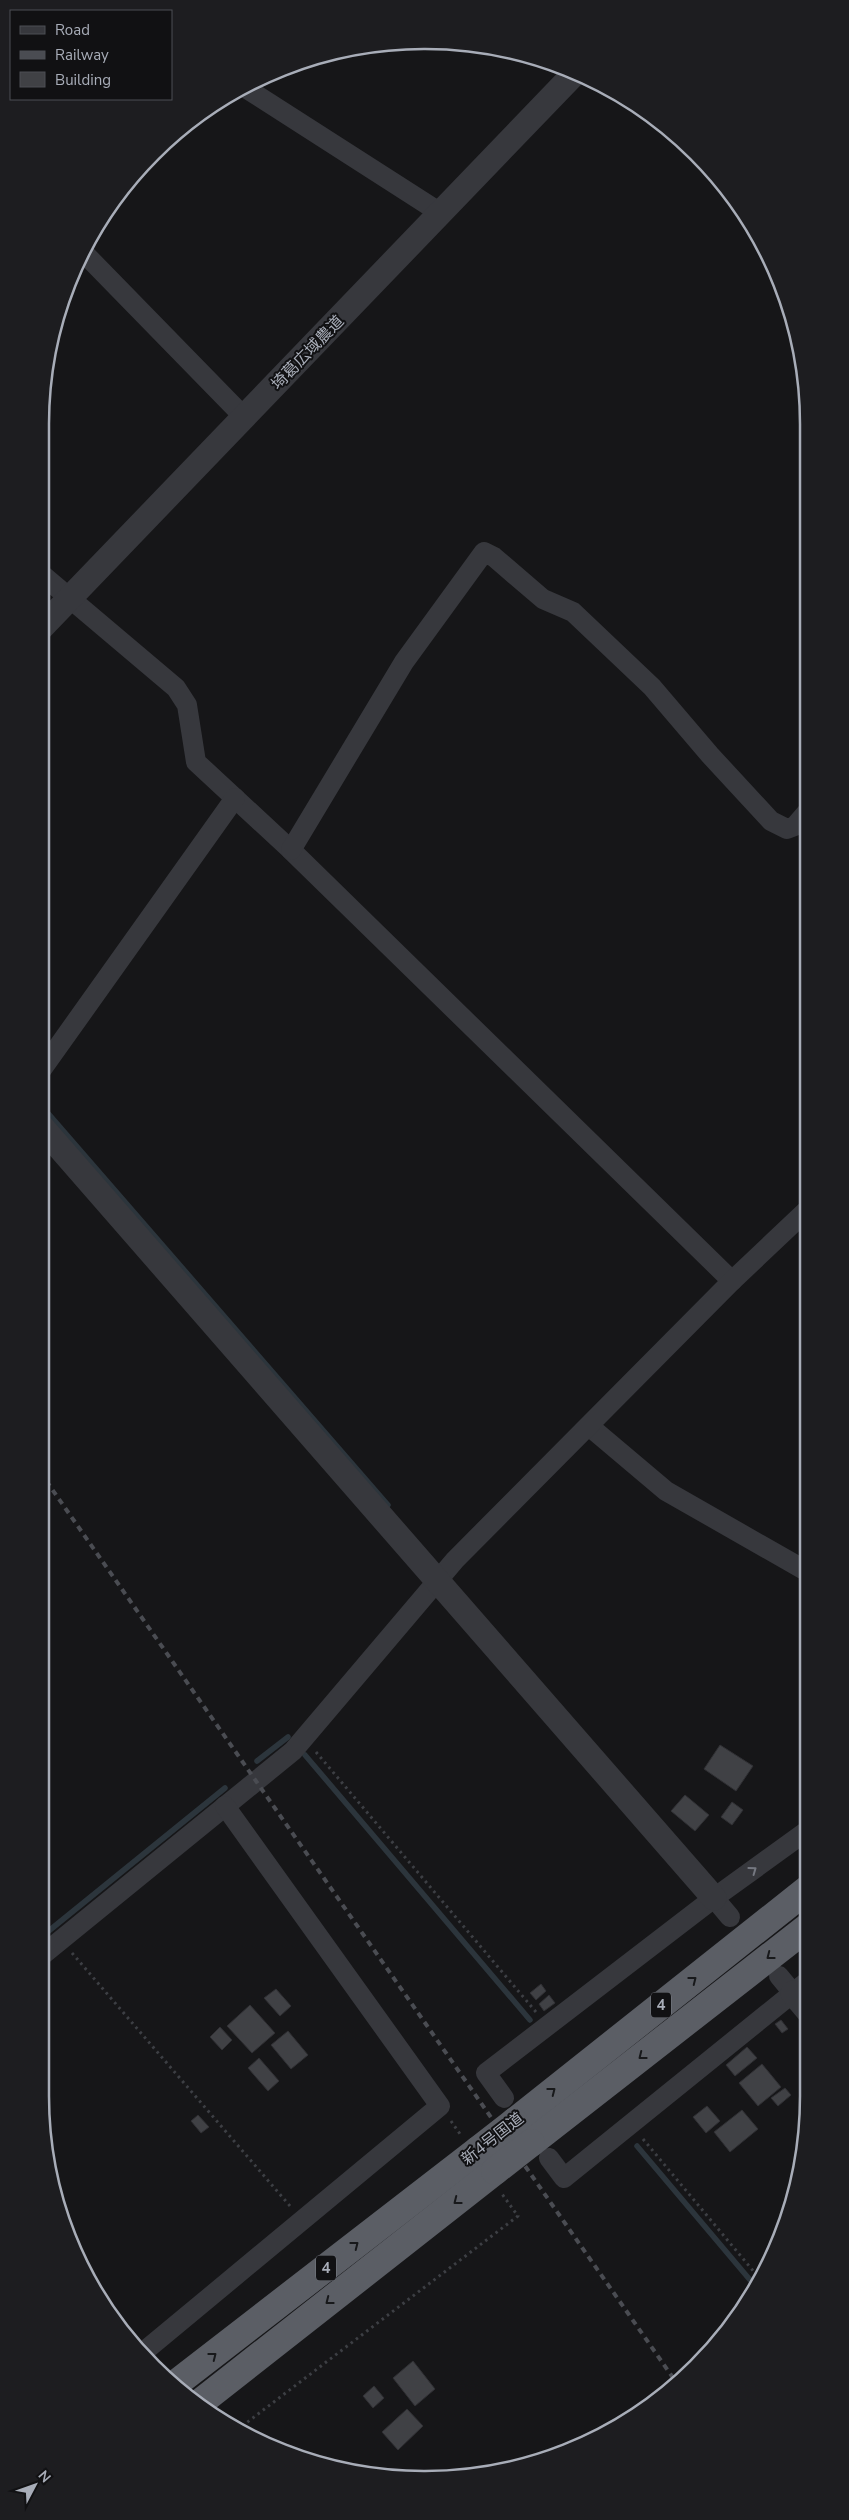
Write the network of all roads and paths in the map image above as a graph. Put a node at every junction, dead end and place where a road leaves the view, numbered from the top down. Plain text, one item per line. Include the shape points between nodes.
1 (569, 78) edge
2 (251, 92) edge
3 (439, 212) junction
4 (88, 257) edge
5 (244, 417) junction
6 (49, 581) edge
7 (68, 598) junction
8 (49, 619) edge
9 (235, 798) junction
10 (800, 820) edge
11 (291, 850) junction
12 (49, 1059) edge
13 (49, 1135) edge
14 (800, 1217) edge
15 (732, 1281) junction
16 (589, 1426) junction
17 (800, 1567) edge
18 (438, 1580) junction
19 (304, 1738) junction
20 (225, 1806) junction
21 (800, 1836) edge
22 (800, 1895) edge
23 (714, 1898) junction
24 (730, 1917) dead end
25 (800, 1934) edge
26 (60, 1940) junction
27 (49, 1949) edge
28 (794, 1983) edge
29 (800, 1995) edge
30 (548, 2026) junction
31 (509, 2110) junction
32 (631, 2125) junction
33 (540, 2151) junction
34 (498, 2182) junction
35 (302, 2221) junction
36 (755, 2273) edge
37 (147, 2349) edge
38 (180, 2380) edge
39 (204, 2400) edge
40 (244, 2425) edge

1 - 3 street, 埼葛広域農道
2 - 3 street
3 - 5 street, 埼葛広域農道 via 417,239
4 - 5 street
5 - 7 street, 埼葛広域農道
6 - 7 street
7 - 8 street, 埼葛広域農道
7 - 9 street via 176,688 187,705 196,762
9 - 11 street
9 - 12 street
10 - 11 street via 788,829 771,821 652,687 573,612 544,599 484,552 404,662
11 - 15 street
13 - 18 street
14 - 15 street
15 - 16 street
16 - 17 street via 666,1491
16 - 18 street
18 - 19 street
18 - 23 street
19 - 20 street
19 - 30 path
20 - 26 street
20 - 35 street via 440,2106
23 -> 21 street
31 -> 22 highway, 新4号国道 / 4
23 - 24 street
23 - 30 street
25 -> 33 highway, 新4号国道 / 4
26 - 27 street
26 - 35 path
28 - 29 street
28 - 32 street
30 - 31 street via 486,2073
38 -> 31 highway, 新4号国道 / 4, bridge via 478,2150
32 - 33 street via 564,2178
32 - 36 path
33 - 34 highway, 新4号国道 / 4, bridge
34 -> 39 highway, 新4号国道 / 4
34 - 40 path via 518,2216
35 - 37 street

